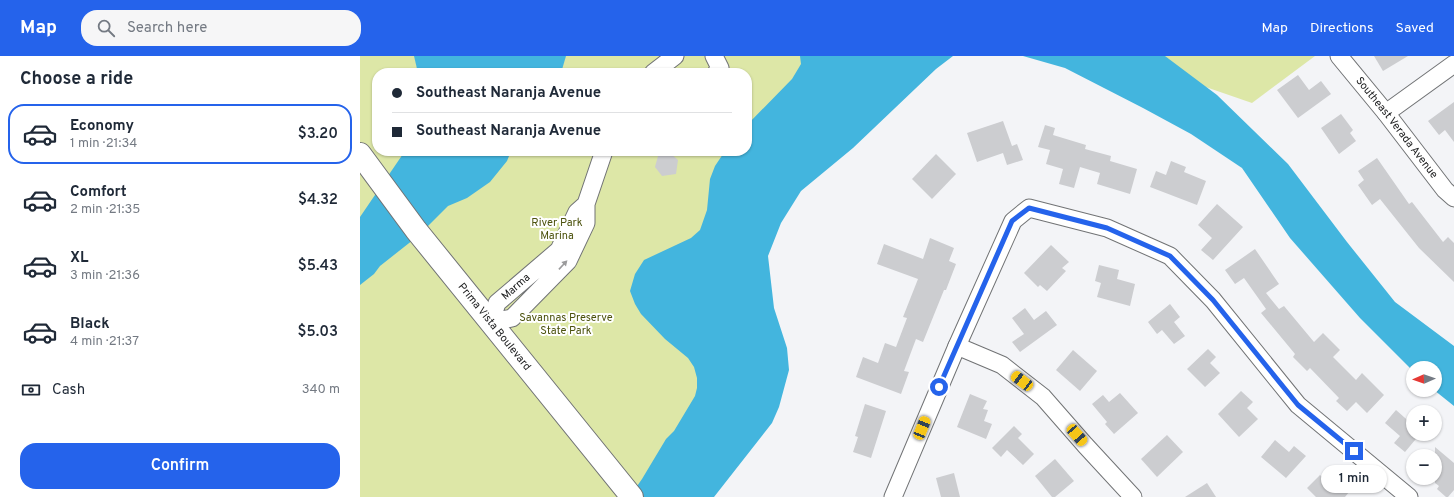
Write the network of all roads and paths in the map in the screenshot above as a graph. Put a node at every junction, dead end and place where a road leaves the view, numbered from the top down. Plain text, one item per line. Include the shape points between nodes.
1 (675, 56) edge
2 (714, 56) edge
3 (1339, 56) edge
4 (1454, 64) edge
5 (659, 68) edge
6 (720, 68) edge
7 (1386, 113) junction
8 (360, 154) edge
9 (602, 156) edge
10 (1454, 198) edge
11 (586, 204) junction
12 (531, 274) junction
13 (543, 286) junction
14 (492, 322) junction
15 (957, 346) junction
16 (632, 497) edge
17 (893, 497) edge
18 (1133, 497) edge
19 (1409, 497) edge

1 - 5 street
2 - 6 street
3 - 7 street, Southeast Verada Avenue
4 - 7 street
7 - 10 street, Southeast Verada Avenue via 1445,190
8 - 14 main road, Prima Vista Boulevard via 416,230
9 - 11 street, Marma
11 - 12 street, Marma via 577,212 558,250
13 -> 11 street, Marma via 568,261 586,223
12 - 13 street
12 - 14 street, Marma via 497,303
13 - 14 street, Marma via 512,318
14 - 16 main road, Prima Vista Boulevard
15 - 17 street
15 - 18 street via 1002,365 1043,397
15 - 19 street via 1012,221 1023,212 1029,208 1107,228 1170,256 1213,300 1298,405

